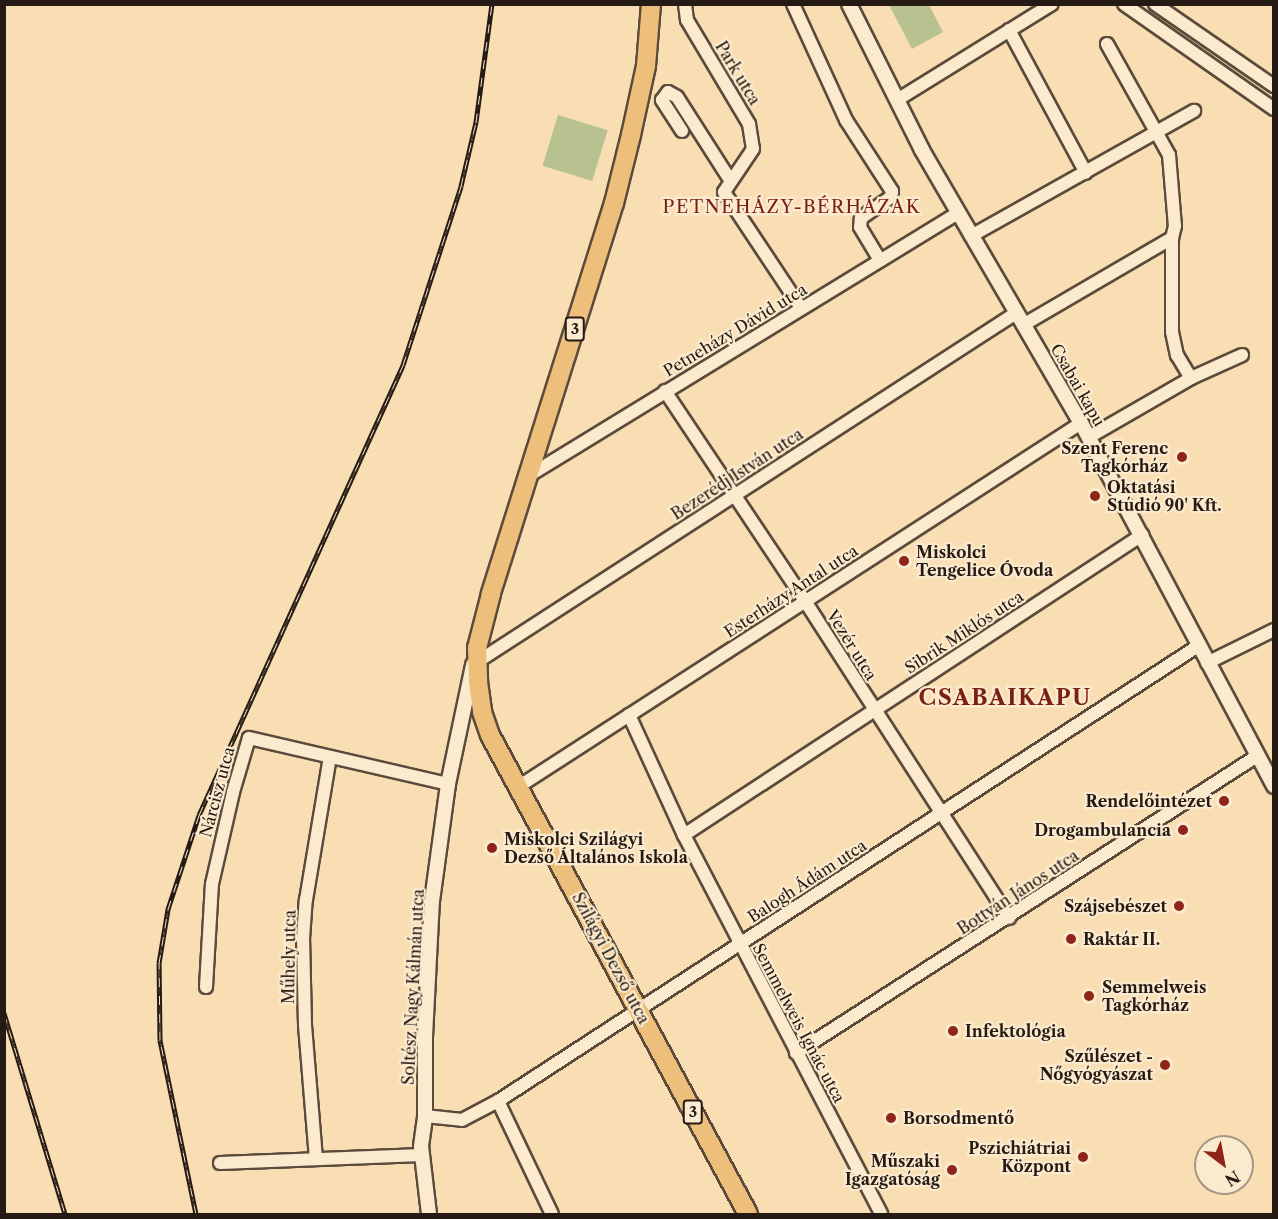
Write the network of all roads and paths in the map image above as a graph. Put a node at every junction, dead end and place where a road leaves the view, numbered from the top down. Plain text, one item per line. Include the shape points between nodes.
1 (651, 4) edge
2 (685, 4) edge
3 (793, 4) edge
4 (849, 4) edge
5 (1052, 4) edge
6 (1124, 4) edge
7 (1171, 4) edge
8 (1156, 5) edge
9 (1150, 19) junction
10 (1189, 28) junction
11 (1009, 30) junction
12 (1107, 44) dead end
13 (1197, 57) junction
14 (1274, 86) edge
15 (897, 100) junction
16 (1274, 109) edge
17 (1194, 111) dead end
18 (682, 131) dead end
19 (1156, 133) junction
20 (1086, 173) junction
21 (730, 180) junction
22 (957, 213) junction
23 (971, 236) junction
24 (1172, 238) junction
25 (880, 260) junction
26 (801, 308) junction
27 (1020, 319) junction
28 (1242, 355) dead end
29 (1191, 378) junction
30 (665, 391) junction
31 (1081, 423) junction
32 (1089, 436) junction
33 (530, 475) junction
34 (735, 494) junction
35 (1142, 535) junction
36 (806, 601) junction
37 (1274, 630) edge
38 (1198, 646) junction
39 (477, 655) junction
40 (1207, 663) junction
41 (480, 701) junction
42 (874, 712) junction
43 (629, 715) junction
44 (462, 726) junction
45 (1257, 756) junction
46 (330, 757) junction
47 (448, 784) junction
48 (1274, 786) edge
49 (518, 787) junction
50 (942, 813) junction
51 (684, 835) junction
52 (1009, 918) junction
53 (740, 944) junction
54 (206, 987) dead end
55 (638, 1009) junction
56 (796, 1053) junction
57 (498, 1101) junction
58 (425, 1116) junction
59 (422, 1155) junction
60 (316, 1159) junction
61 (220, 1163) dead end
62 (429, 1215) edge
63 (552, 1215) edge
64 (748, 1215) edge
65 (881, 1215) edge

1 - 33 main road, 3 via 646,66 614,203
2 - 21 street, Park utca via 687,20 749,124 753,149
3 - 25 street via 846,120 892,190 891,197 861,218 860,227
4 - 15 street, Csabai kapu
5 - 11 street
6 - 9 street
6 - 13 street
7 - 10 street
8 - 9 street
8 - 10 street
9 - 13 street
10 - 14 street
11 - 15 street
11 - 20 street
12 - 19 street
13 - 16 street
15 - 22 street, Csabai kapu
17 - 19 street
18 - 21 street via 662,100 668,92 677,97
19 - 20 street
19 - 24 street via 1169,155 1175,226
20 - 23 street
21 - 26 street via 724,192
22 - 23 street, Csabai kapu
22 - 25 street, Petneházy Dávid utca
23 - 27 street, Csabai kapu
24 - 27 street, Bezerédj István utca
24 - 29 street via 1172,332 1178,355
25 - 26 street, Petneházy Dávid utca
26 - 30 street, Petneházy Dávid utca
27 - 31 street, Csabai kapu
27 - 34 street, Bezerédj István utca
28 - 29 street
29 - 32 street
30 - 33 street, Petneházy Dávid utca
30 - 34 street, Vezér utca
31 - 32 street, Csabai kapu
31 - 36 street, Esterházy Antal utca
32 - 35 street, Csabai kapu
33 - 39 main road, 3
34 - 36 street, Vezér utca
34 - 39 street, Bezerédj István utca
35 - 38 street, Csabai kapu
35 - 42 street, Sibrik Miklós utca
36 - 42 street, Vezér utca
36 - 43 street, Esterházy Antal utca
37 - 40 street
38 - 40 street, Csabai kapu
38 - 50 street, Balogh Ádám utca
39 - 41 main road, Szilágyi Dezső utca / 3
39 - 44 street, Soltész Nagy Kálmán utca
40 - 45 street, Csabai kapu
41 - 44 street, Soltész Nagy Kálmán utca
41 - 49 main road, Szilágyi Dezső utca / 3 via 490,735
42 - 50 street, Vezér utca
42 - 51 street, Sibrik Miklós utca
43 - 49 street, Esterházy Antal utca
43 - 51 street, Semmelweis Ignác utca
44 - 47 street, Soltész Nagy Kálmán utca
45 - 48 street, Csabai kapu
45 - 52 street, Bottyán János utca
46 - 47 street, Nárcisz utca
46 - 54 street, Nárcisz utca via 249,738 212,884
46 - 60 street, Műhely utca via 303,939 305,1025
47 - 58 street, Soltész Nagy Kálmán utca via 432,901
49 - 55 main road, Szilágyi Dezső utca / 3
50 - 52 street, Vezér utca
50 - 53 street, Balogh Ádám utca
51 - 53 street, Semmelweis Ignác utca
52 - 56 street, Bottyán János utca
53 - 55 street, Balogh Ádám utca
53 - 56 street, Semmelweis Ignác utca
55 - 57 street, Balogh Ádám utca
55 - 64 main road, Szilágyi Dezső utca / 3
56 - 65 street, Semmelweis Ignác utca
57 - 58 street, Balogh Ádám utca via 462,1120
57 - 63 street
58 - 59 street, Soltész Nagy Kálmán utca
59 - 60 street
59 - 62 street, Soltész Nagy Kálmán utca
60 - 61 street

